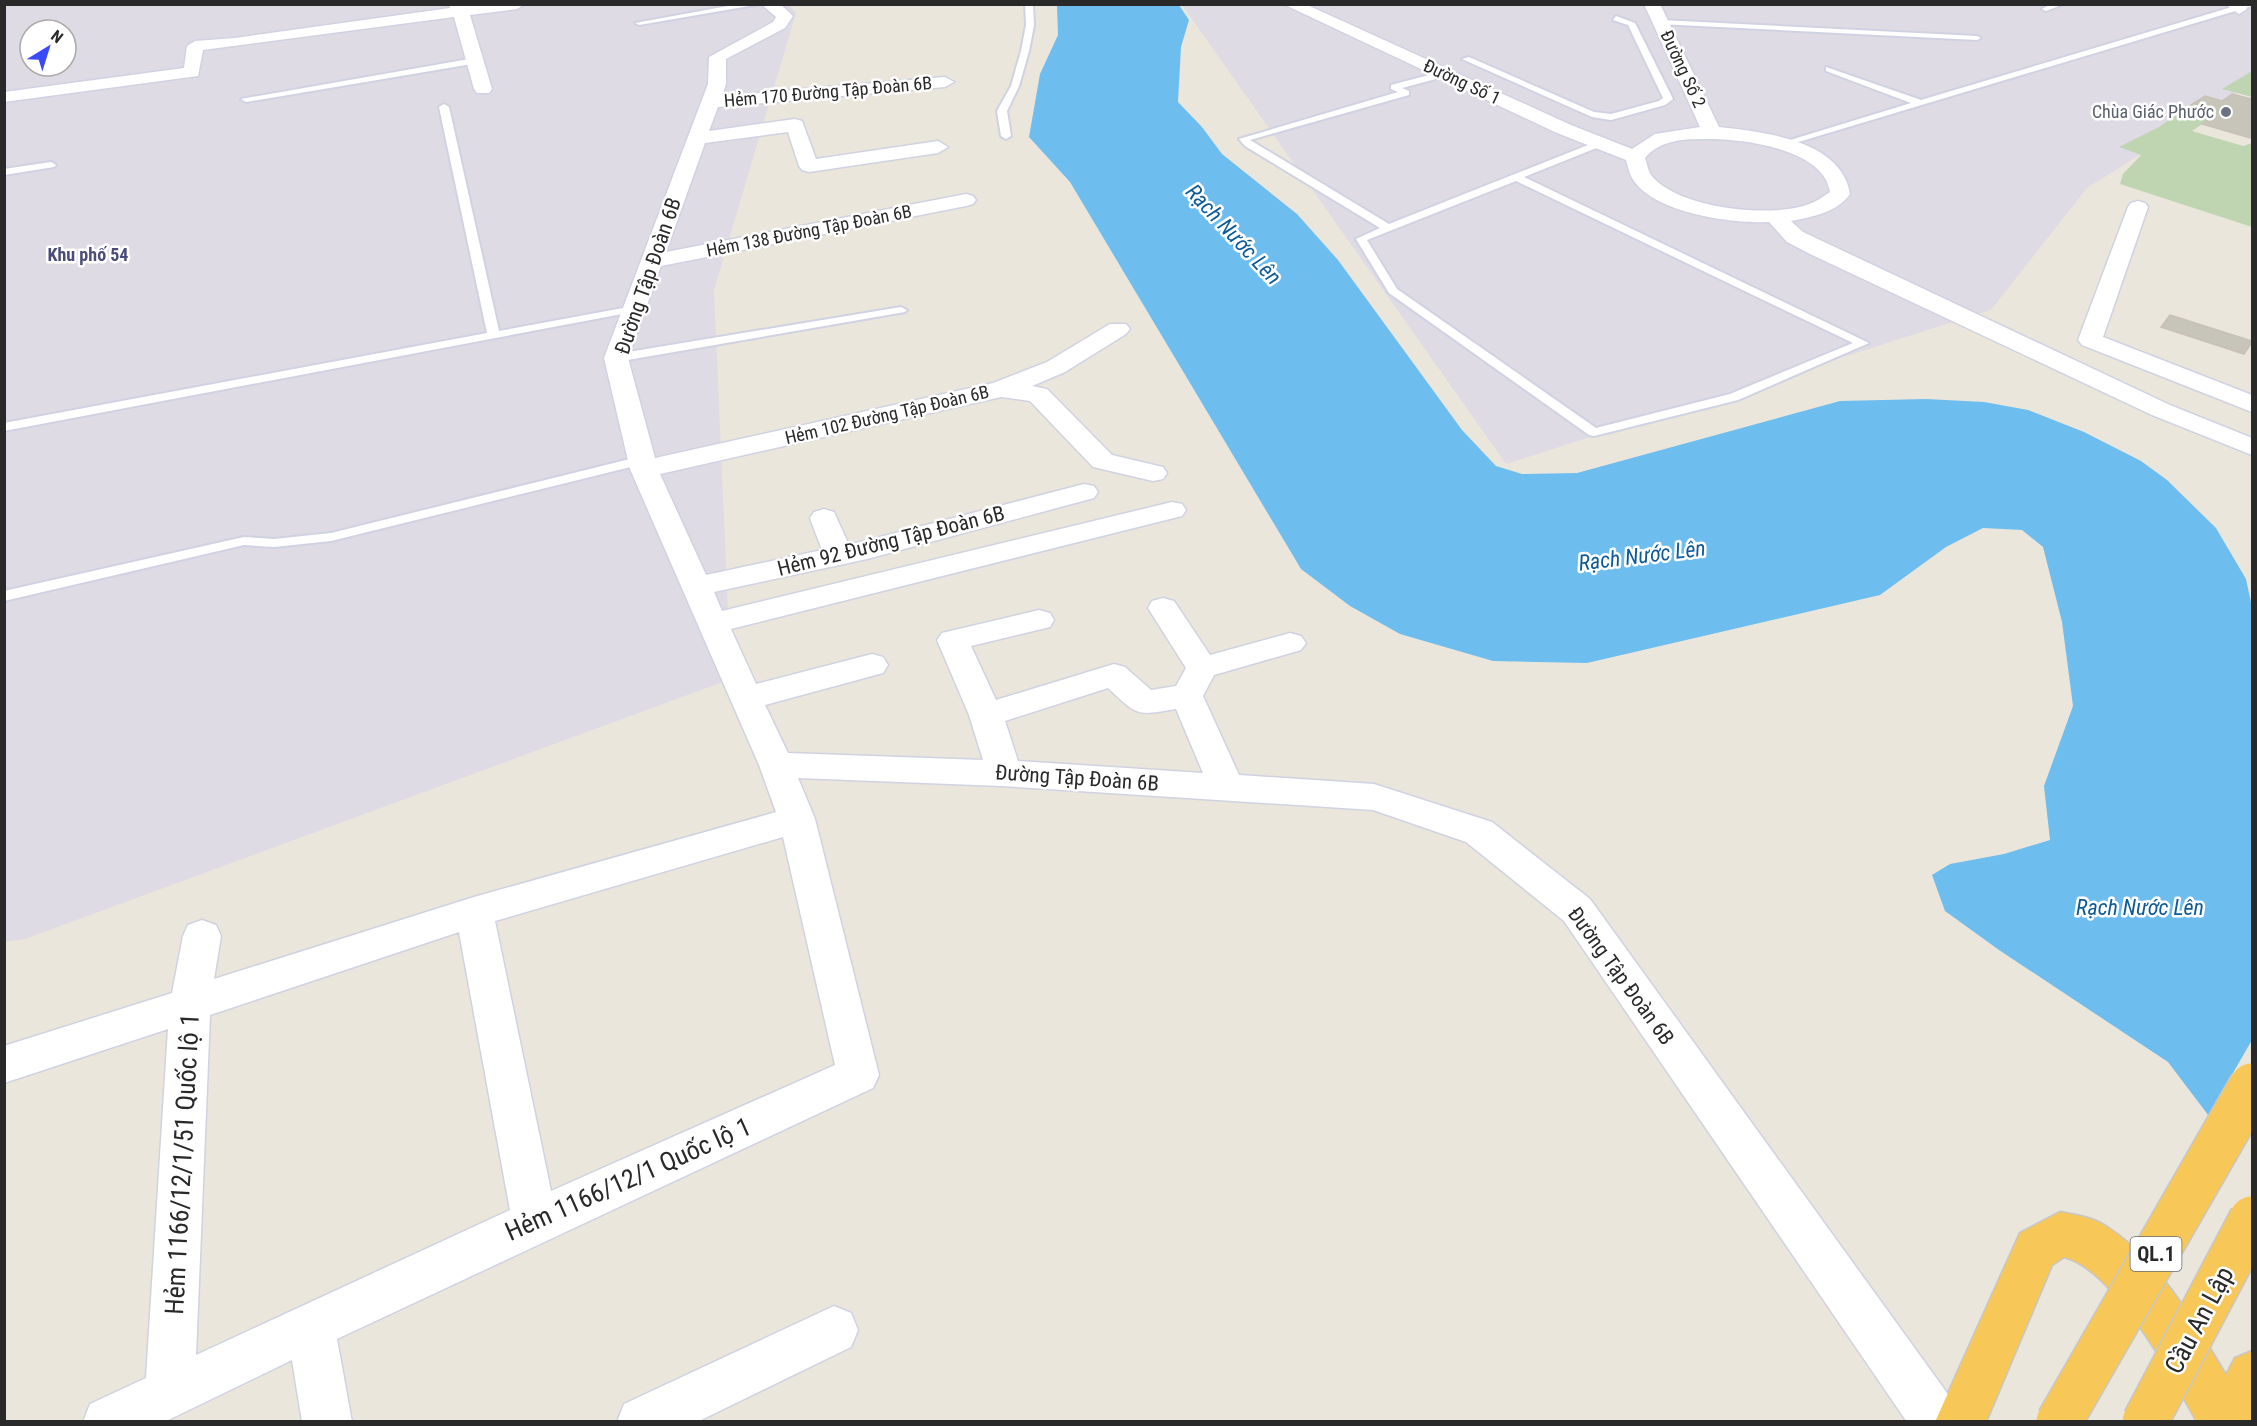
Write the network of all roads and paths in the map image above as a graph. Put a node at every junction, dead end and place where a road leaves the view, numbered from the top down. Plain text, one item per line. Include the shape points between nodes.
1 (517, 4) edge
2 (757, 4) edge
3 (769, 4) edge
4 (1029, 4) edge
5 (1292, 4) edge
6 (1652, 4) edge
7 (2060, 4) edge
8 (2242, 6) edge
9 (461, 8) edge
10 (2046, 9) dead end
11 (1616, 18) dead end
12 (1661, 22) junction
13 (639, 23) dead end
14 (1977, 38) dead end
15 (1466, 59) dead end
16 (475, 61) junction
17 (1829, 69) dead end
18 (1444, 74) junction
19 (945, 82) dead end
20 (483, 89) dead end
21 (1543, 95) junction
22 (4, 97) edge
23 (1532, 98) dead end
24 (246, 99) dead end
25 (710, 102) junction
26 (1921, 103) junction
27 (444, 107) dead end
28 (1712, 133) junction
29 (1006, 136) dead end
30 (697, 138) junction
31 (1601, 143) junction
32 (1782, 144) junction
33 (938, 147) dead end
34 (1635, 157) junction
35 (51, 165) dead end
36 (4, 172) edge
37 (1516, 177) junction
38 (966, 200) dead end
39 (2138, 207) dead end
40 (1776, 217) junction
41 (1388, 228) junction
42 (652, 261) junction
43 (634, 309) junction
44 (901, 310) dead end
45 (1118, 330) dead end
46 (494, 336) junction
47 (616, 358) junction
48 (1001, 389) junction
49 (2253, 404) edge
50 (4, 427) edge
51 (2253, 447) edge
52 (643, 465) junction
53 (1153, 473) dead end
54 (1084, 492) dead end
55 (1172, 510) dead end
56 (824, 518) dead end
57 (839, 556) junction
58 (698, 586) junction
59 (4, 596) edge
60 (1163, 608) dead end
61 (1039, 620) dead end
62 (714, 623) junction
63 (1290, 643) dead end
64 (872, 665) dead end
65 (1195, 682) junction
66 (748, 698) junction
67 (986, 715) junction
68 (776, 765) junction
69 (1001, 773) junction
70 (1227, 788) junction
71 (797, 819) junction
72 (474, 912) junction
73 (202, 936) dead end
74 (190, 1006) junction
75 (4, 1065) edge
76 (2253, 1086) edge
77 (2253, 1219) edge
78 (534, 1221) junction
79 (311, 1326) junction
80 (834, 1330) dead end
81 (2253, 1374) edge
82 (170, 1392) junction
83 (108, 1422) edge
84 (327, 1422) edge
85 (642, 1422) edge
86 (1937, 1422) edge
87 (1960, 1422) edge
88 (2059, 1422) edge
89 (2145, 1422) edge
90 (2227, 1422) edge

1 - 9 street
2 - 13 lane
3 - 25 street, Đường Tập Đoàn 6B via 785,16 779,25 718,57 717,84
4 - 29 lane via 1025,51 1015,86 1002,111
5 - 18 street, Đường Số 1
6 - 12 street, Đường Số 2
7 - 10 lane
8 - 26 lane
9 - 16 street
9 - 22 street via 195,46 192,72
11 - 21 lane via 1631,23 1668,99 1611,117
12 - 14 lane
12 - 28 street, Đường Số 2
15 - 21 lane
16 - 20 street
16 - 24 lane
17 - 26 lane
18 - 31 street, Đường Số 1
18 - 41 lane via 1394,87 1406,93 1244,139
19 - 25 street, Hẻm 170 Đường Tập Đoàn 6B
21 - 23 lane
25 - 30 street, Đường Tập Đoàn 6B
26 - 32 lane
27 - 46 lane
28 - 32 street
28 - 34 street via 1663,138 1650,143
30 - 33 street via 795,125 808,166
30 - 42 street, Đường Tập Đoàn 6B
31 - 34 street, Đường Số 1
31 - 37 lane
32 - 40 street via 1829,168 1841,186 1840,195 1823,209
34 - 40 street via 1634,165 1646,183 1677,200 1719,212
35 - 36 lane
37 - 41 lane
37 - 41 lane via 1863,343 1734,397 1594,432 1393,291 1361,239
38 - 42 street, Hẻm 138 Đường Tập Đoàn 6B
39 - 49 street via 2090,340
40 - 51 street via 1795,237 1818,249 2152,406
42 - 43 street, Đường Tập Đoàn 6B
43 - 46 lane
43 - 47 street, Đường Tập Đoàn 6B
44 - 47 lane
45 - 48 street, Hẻm 102 Đường Tập Đoàn 6B via 1056,367
46 - 50 lane
47 - 52 street, Đường Tập Đoàn 6B
48 - 52 street, Hẻm 102 Đường Tập Đoàn 6B
48 - 53 street via 1038,393 1103,461
52 - 58 street, Đường Tập Đoàn 6B
52 - 59 lane via 331,537 274,543 244,541
54 - 57 street, Hẻm 92 Đường Tập Đoàn 6B
55 - 62 street
56 - 57 street
57 - 58 street, Hẻm 92 Đường Tập Đoàn 6B
58 - 62 street, Đường Tập Đoàn 6B
60 - 65 street
61 - 67 street via 953,640
62 - 66 street, Đường Tập Đoàn 6B
63 - 65 street
64 - 66 street
65 - 67 street via 1144,703 1114,675
65 - 70 street
66 - 68 street, Đường Tập Đoàn 6B
67 - 69 street
68 - 69 street, Đường Tập Đoàn 6B
68 - 71 street, Hẻm 1166/12/1 Quốc lộ 1
69 - 70 street, Đường Tập Đoàn 6B
70 - 86 street, Đường Tập Đoàn 6B via 1374,797 1479,832 1577,910
71 - 72 street
71 - 78 street, Hẻm 1166/12/1 Quốc lộ 1 via 858,1075
72 - 74 street
72 - 78 street
73 - 74 street, Hẻm 1166/12/1/51 Quốc lộ 1
74 - 75 street
74 - 82 street, Hẻm 1166/12/1/51 Quốc lộ 1
76 - 88 highway, QL.1, bridge
77 - 89 highway, Cầu An Lập, bridge
78 - 79 street, Hẻm 1166/12/1 Quốc lộ 1
79 - 82 street, Hẻm 1166/12/1 Quốc lộ 1
79 - 84 street
80 - 85 street
81 - 90 highway
82 - 83 street, Hẻm 1166/12/1 Quốc lộ 1
87 - 90 highway via 2036,1249 2044,1239 2064,1234 2092,1244 2112,1257 2136,1283

